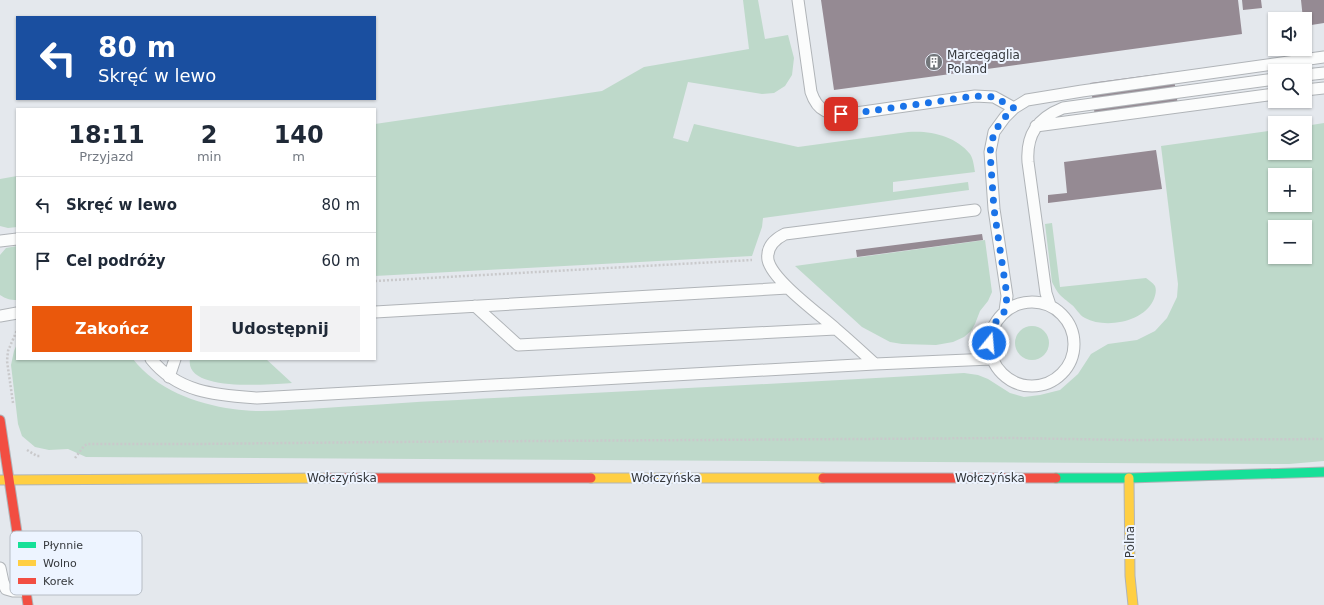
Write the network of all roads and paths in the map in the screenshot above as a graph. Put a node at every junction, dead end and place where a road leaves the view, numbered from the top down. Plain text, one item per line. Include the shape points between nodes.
1 (798, 0) edge
2 (1324, 57) edge
3 (1324, 73) edge
4 (1312, 74) edge
5 (1268, 80) edge
6 (1324, 88) edge
7 (1312, 89) edge
8 (1268, 95) edge
9 (1014, 108) junction
10 (1036, 126) junction
11 (975, 210) dead end
12 (16, 239) edge
13 (0, 241) edge
14 (768, 258) junction
15 (376, 281) edge
16 (788, 288) junction
17 (1050, 305) junction
18 (475, 306) junction
19 (1005, 311) junction
20 (376, 312) edge
21 (16, 313) edge
22 (0, 316) edge
23 (836, 329) junction
24 (16, 332) edge
25 (991, 359) junction
26 (152, 360) edge
27 (175, 360) edge
28 (875, 364) junction
29 (169, 377) junction
30 (14, 405) dead end
31 (0, 420) edge
32 (1324, 439) edge
33 (22, 447) dead end
34 (45, 456) dead end
35 (68, 457) dead end
36 (76, 457) junction
37 (1324, 472) edge
38 (75, 478) junction
39 (1129, 478) junction
40 (4, 480) edge
41 (14, 531) edge
42 (0, 568) edge
43 (10, 590) edge
44 (27, 595) edge
45 (28, 605) edge
46 (1132, 605) edge

1 - 9 lane via 811,92 814,101 822,110 832,114 849,114 975,96 994,97
2 - 9 lane via 1027,100
3 - 4 lane
5 - 10 lane via 1063,108
6 - 7 lane
8 - 10 lane
9 - 19 lane via 994,132 990,152 994,209 1007,296
10 - 17 lane via 1028,143 1027,153 1037,234
11 - 14 lane via 785,234 770,246
12 - 13 lane
14 - 15 path
14 - 16 lane via 770,267
16 - 18 lane
16 - 23 lane
17 - 19 lane via 1027,302
17 - 25 lane via 1068,321 1073,332 1072,358 1066,370 1044,385 1030,386 1017,384 1005,377
18 - 20 lane
18 - 23 lane via 518,345
19 - 25 lane via 991,331
21 - 22 lane
23 - 28 lane
24 - 30 path via 8,351 7,361
25 - 28 lane
26 - 29 lane
27 - 29 lane
28 - 29 lane via 257,398 199,391
31 - 40 main road
32 - 36 path via 1001,438 87,444
33 - 34 path via 37,456
35 - 36 path
36 - 38 path
37 - 39 main road, Wołczyńska
38 - 39 main road, Wołczyńska
38 - 40 main road, Wołczyńska
39 - 46 main road, Polna
40 - 41 main road
42 - 43 lane via 6,589
44 - 45 main road

